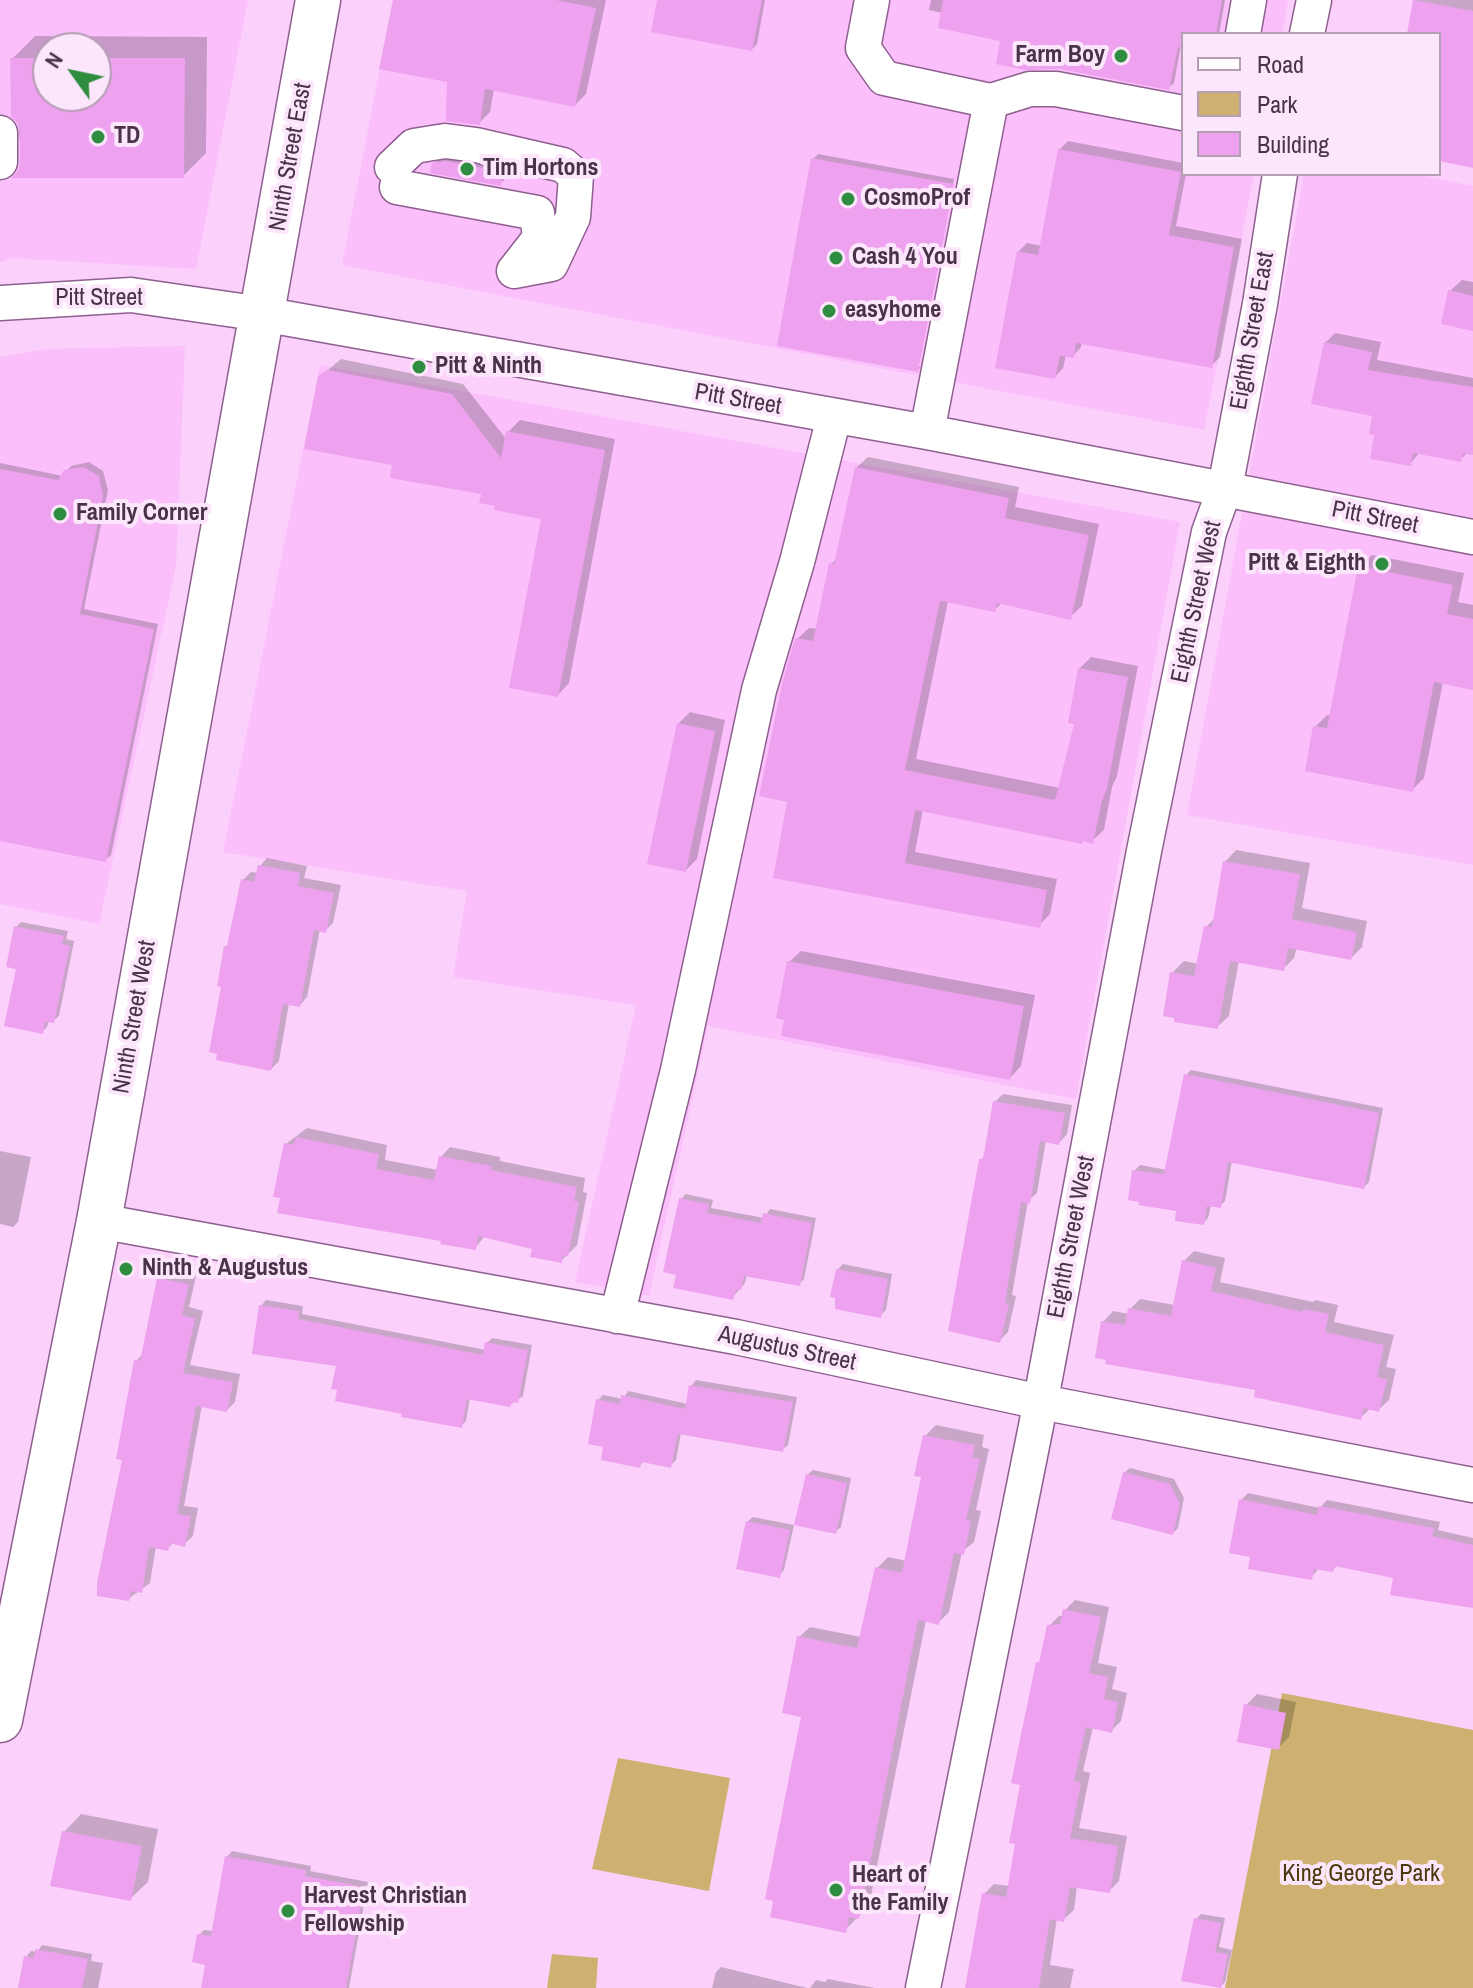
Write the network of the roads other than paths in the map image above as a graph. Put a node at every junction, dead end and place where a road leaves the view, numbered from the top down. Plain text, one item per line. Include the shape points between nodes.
1 (318, 0) edge
2 (872, 0) edge
3 (1249, 0) edge
4 (1314, 0) edge
5 (1243, 32) edge
6 (1307, 32) edge
7 (991, 101) junction
8 (1181, 113) edge
9 (0, 133) edge
10 (0, 162) edge
11 (1280, 176) edge
12 (394, 177) joint
13 (4, 294) edge
14 (262, 314) junction
15 (834, 417) junction
16 (927, 432) junction
17 (1225, 488) junction
18 (1473, 537) edge
19 (99, 1221) junction
20 (617, 1316) junction
21 (1041, 1402) junction
22 (1473, 1485) edge
23 (0, 1720) edge
24 (923, 1988) edge

1 - 14 main road, Ninth Street East
2 - 7 street via 863,48 884,78
3 - 5 street
4 - 6 street
7 - 8 street via 1030,89 1056,89
7 - 16 street
9 - 10 street
11 - 17 street, Eighth Street East
12 - 12 street via 414,146 445,141 476,145 563,165 576,176 573,217 551,264 514,271 540,238 537,213
13 - 14 street, Pitt Street via 131,295
14 - 15 street, Pitt Street
14 - 19 main road, Ninth Street West
15 - 16 street, Pitt Street
15 - 20 street via 759,690 678,1070
16 - 17 street, Pitt Street
17 - 18 street, Pitt Street
17 - 21 street, Eighth Street West via 1209,532 1147,836
19 - 20 street, Augustus Street
19 - 23 main road, Ninth Street West
20 - 21 street, Augustus Street
21 - 22 street, Augustus Street
21 - 24 street, Eighth Street West

